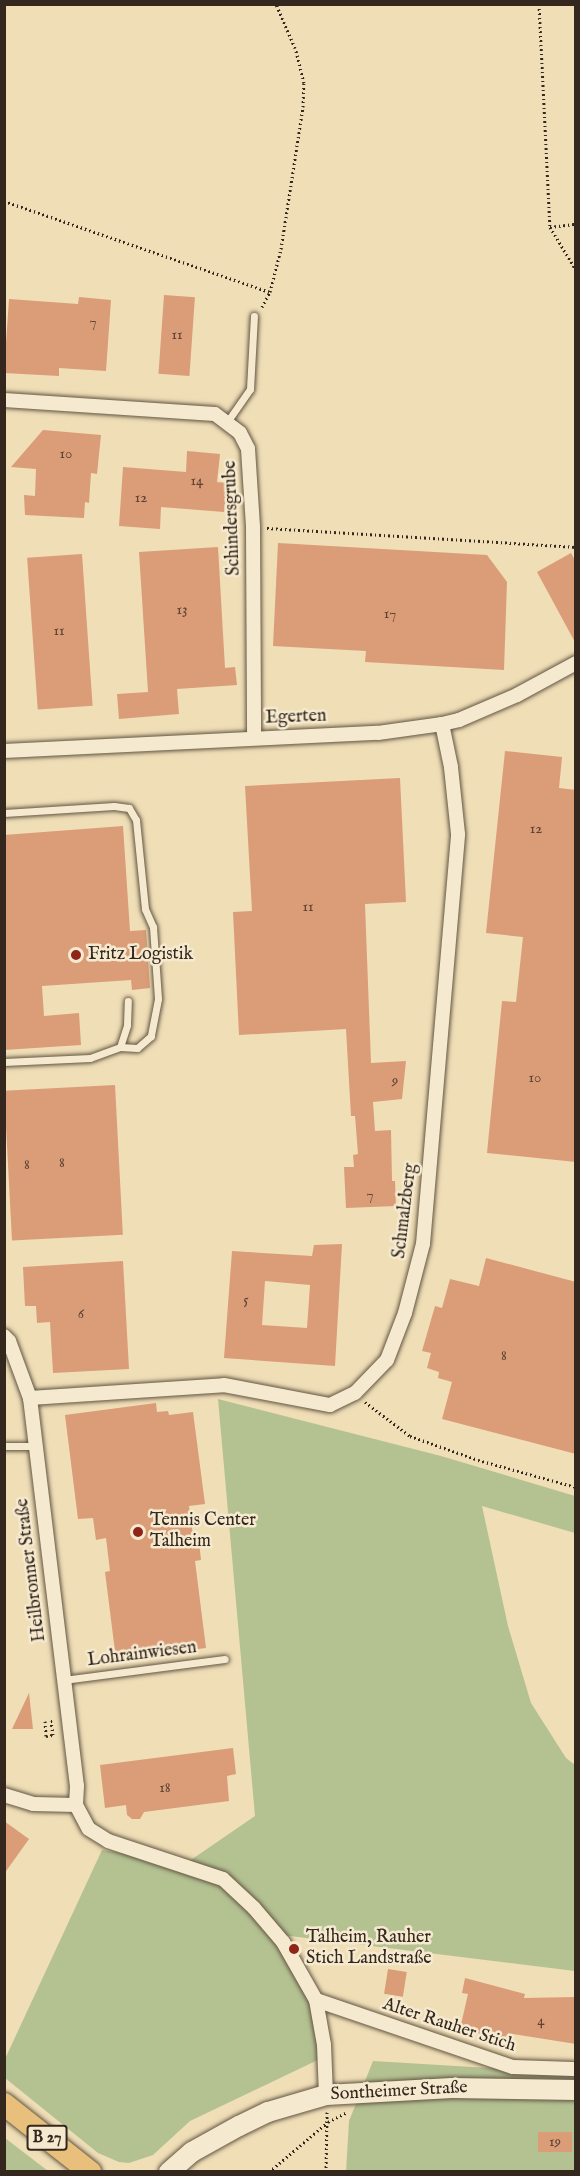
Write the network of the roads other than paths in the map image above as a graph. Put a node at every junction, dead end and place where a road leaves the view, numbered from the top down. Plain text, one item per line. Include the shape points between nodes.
1 (254, 316) road end
2 (4, 400) edge
3 (227, 422) junction
4 (576, 663) edge
5 (442, 724) junction
6 (254, 737) junction
7 (4, 751) edge
8 (4, 813) edge
9 (128, 1000) dead end
10 (120, 1047) junction
11 (4, 1062) edge
12 (4, 1336) edge
13 (30, 1398) junction
14 (4, 1446) edge
15 (35, 1446) junction
16 (225, 1659) dead end
17 (63, 1680) junction
18 (4, 1795) edge
19 (76, 1805) junction
20 (316, 2000) junction
21 (573, 2069) dead end
22 (576, 2090) edge
23 (326, 2095) junction
24 (4, 2104) edge
25 (90, 2172) edge
26 (169, 2172) edge

1 - 3 lane via 249,389
2 - 3 street via 215,414
3 - 6 street, Schindersgrube via 240,433 248,449 253,527
4 - 5 street, Egerten via 517,695
5 - 6 street, Egerten via 378,733
5 - 13 street, Schmalzberg via 458,834 423,1244 405,1313 387,1360 355,1393 330,1405 224,1385
6 - 7 street, Egerten
8 - 10 lane via 114,806 129,808 136,820 145,909 153,927 158,999 151,1036 137,1048
9 - 10 lane via 127,1025
10 - 11 lane via 90,1058
12 - 13 street, Heilbronner Straße
13 - 15 street, Heilbronner Straße
14 - 15 lane
15 - 17 street, Heilbronner Straße
16 - 17 lane, Lohrainwiesen
17 - 19 street, Heilbronner Straße
18 - 19 street via 33,1804
19 - 20 street via 89,1829 108,1841 223,1879 283,1942
20 - 21 street, Alter Rauher Stich via 513,2067
20 - 23 street via 324,2045
22 - 23 street, Sontheimer Straße via 452,2088
23 - 26 street, Sontheimer Straße via 268,2112 239,2126 192,2152
24 - 25 main road, B 27

